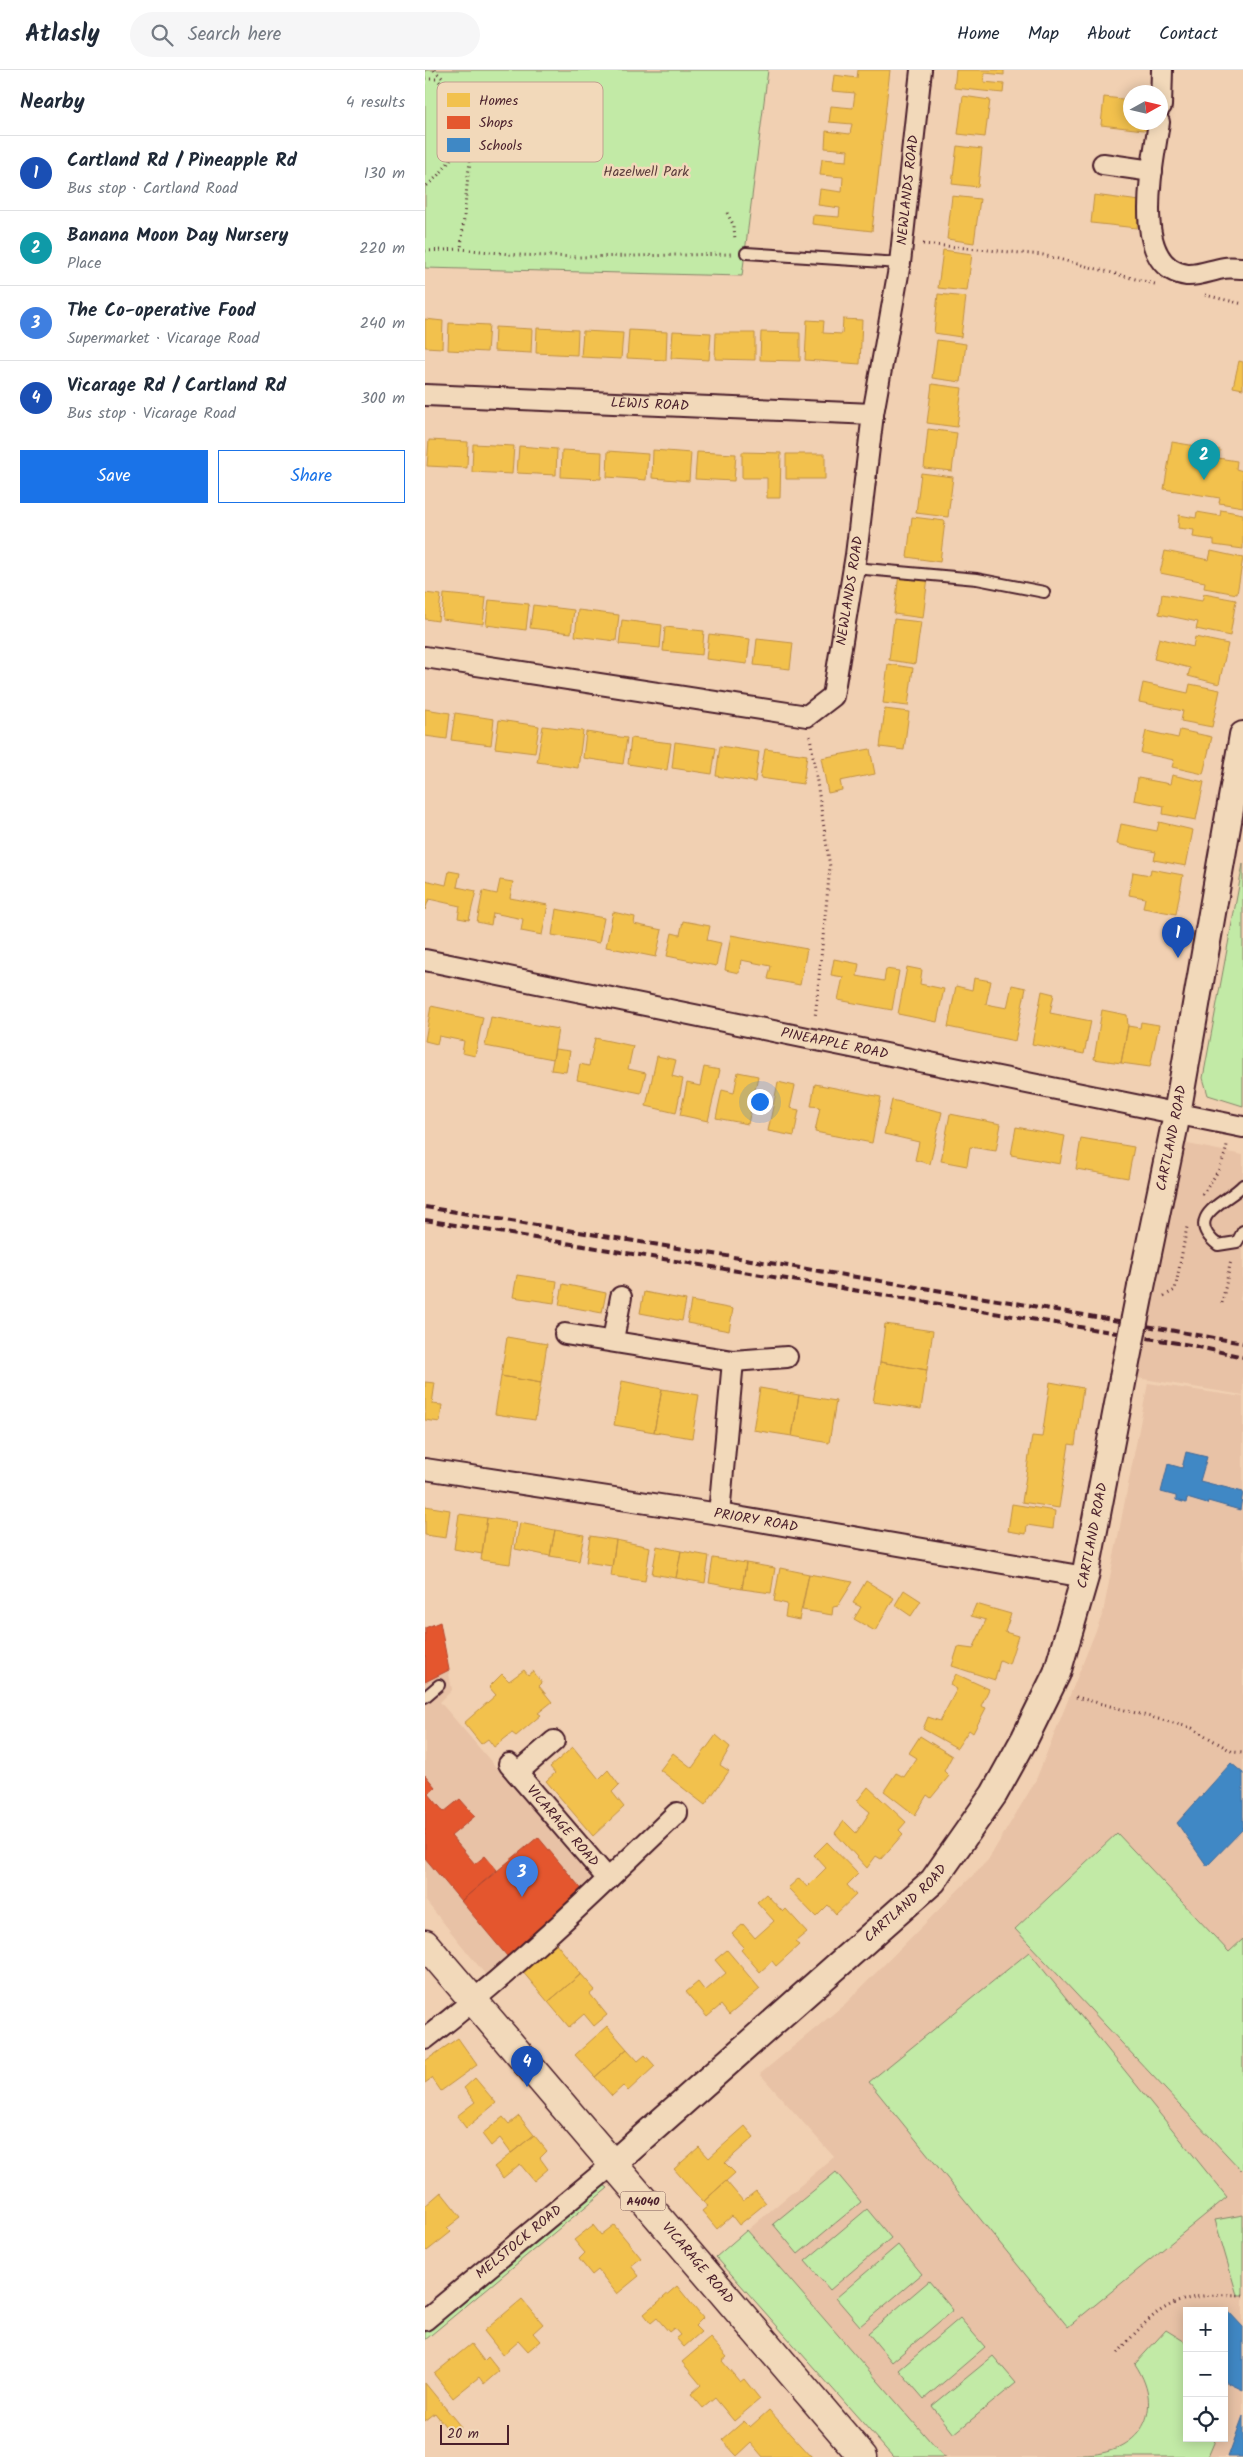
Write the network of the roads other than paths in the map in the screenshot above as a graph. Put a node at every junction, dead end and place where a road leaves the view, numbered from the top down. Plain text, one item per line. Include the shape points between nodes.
1 (921, 70) edge
2 (1162, 70) edge
3 (1162, 85) edge
4 (1158, 130) edge
5 (1103, 164) dead end
6 (1152, 171) junction
7 (741, 253) road end
8 (899, 263) junction
9 (1243, 268) edge
10 (425, 396) edge
11 (873, 414) junction
12 (854, 568) junction
13 (1044, 592) dead end
14 (425, 658) edge
15 (1243, 735) edge
16 (425, 960) edge
17 (1177, 1114) junction
18 (1243, 1128) edge
19 (1243, 1185) edge
20 (1243, 1231) edge
21 (621, 1297) dead end
22 (565, 1334) dead end
23 (613, 1340) junction
24 (787, 1357) dead end
25 (733, 1361) junction
26 (425, 1469) edge
27 (719, 1514) junction
28 (1085, 1577) junction
29 (439, 1685) dead end
30 (425, 1697) edge
31 (554, 1741) dead end
32 (677, 1813) dead end
33 (608, 1879) junction
34 (425, 1944) edge
35 (473, 2002) junction
36 (425, 2039) edge
37 (613, 2164) junction
38 (425, 2320) edge
39 (863, 2457) edge

1 - 8 street, NEWLANDS ROAD
2 - 3 street
4 - 6 street
5 - 6 street
6 - 9 street via 1148,227 1157,255 1171,271 1188,275
7 - 8 lane
8 - 11 street, NEWLANDS ROAD
10 - 11 street, LEWIS ROAD
11 - 12 street, NEWLANDS ROAD
12 - 13 lane via 977,579
12 - 14 street, NEWLANDS ROAD via 833,696 807,716
15 - 17 street, CARTLAND ROAD
16 - 17 street, PINEAPPLE ROAD
17 - 18 street, PINEAPPLE ROAD
17 - 28 street, CARTLAND ROAD, bridge
19 - 20 lane via 1210,1209 1206,1229 1218,1245 1237,1242
21 - 23 street
22 - 23 street
23 - 25 street
24 - 25 street
25 - 27 street
26 - 27 street, PRIORY ROAD
27 - 28 street, PRIORY ROAD
28 - 37 street, CARTLAND ROAD via 1057,1673 1040,1709 994,1794 933,1881
29 - 30 lane
31 - 33 street, VICARAGE ROAD via 513,1769
32 - 33 street, VICARAGE ROAD
33 - 35 street, VICARAGE ROAD
34 - 35 main road, VICARAGE ROAD / A4040
35 - 36 street
35 - 37 main road, VICARAGE ROAD / A4040
37 - 38 street, MELSTOCK ROAD
37 - 39 main road, VICARAGE ROAD / A4040

